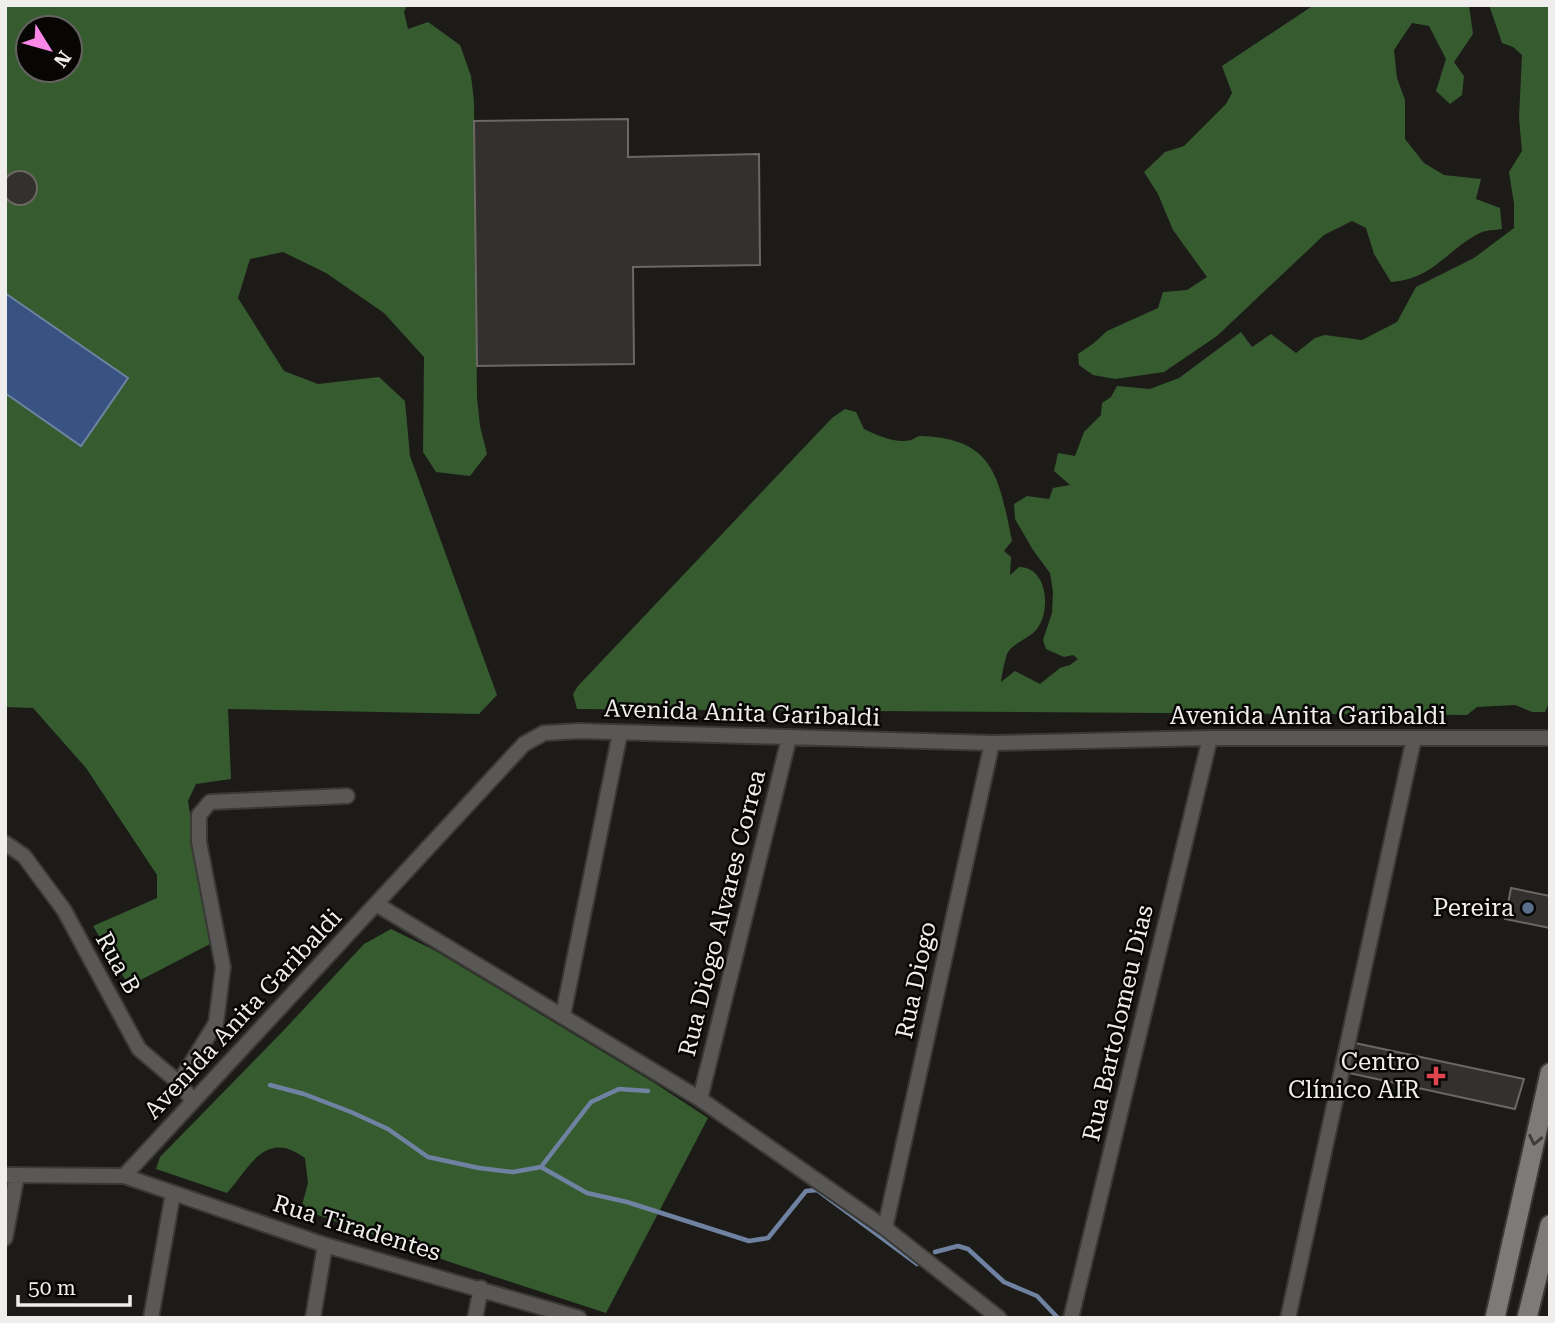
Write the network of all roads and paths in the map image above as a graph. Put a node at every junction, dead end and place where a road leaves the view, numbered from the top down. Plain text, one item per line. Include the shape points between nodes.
1 (620, 733) junction
2 (1550, 737) edge
3 (789, 738) junction
4 (1210, 738) junction
5 (1414, 738) junction
6 (992, 743) junction
7 (347, 796) dead end
8 (5, 843) edge
9 (376, 904) junction
10 (563, 1014) junction
11 (1550, 1073) edge
12 (179, 1083) junction
13 (700, 1098) junction
14 (193, 1101) junction
15 (11, 1175) edge
16 (124, 1176) junction
17 (173, 1192) junction
18 (1550, 1224) edge
19 (885, 1228) junction
20 (5, 1238) edge
21 (325, 1245) junction
22 (481, 1288) junction
23 (151, 1318) edge
24 (313, 1318) edge
25 (475, 1318) edge
26 (579, 1318) edge
27 (999, 1318) edge
28 (1071, 1318) edge
29 (1288, 1318) edge
30 (1495, 1318) edge
31 (1527, 1318) edge

1 - 3 street, Avenida Anita Garibaldi
1 - 9 street, Avenida Anita Garibaldi via 544,733 524,744
1 - 10 street
2 - 5 street, Avenida Anita Garibaldi
3 - 6 street, Avenida Anita Garibaldi
3 - 13 street, Rua Diogo Alvares Correa
4 - 5 street, Avenida Anita Garibaldi
4 - 6 street, Avenida Anita Garibaldi
4 - 28 street, Rua Bartolomeu Dias
5 - 29 street
6 - 19 street, Rua Diogo
7 - 12 street via 210,802 199,815 199,842 223,967 216,1023
8 - 12 street, Rua B via 24,856 64,911 139,1049
9 - 10 street
9 - 14 street, Avenida Anita Garibaldi
10 - 13 street
11 -> 30 main road
12 - 14 street, Rua B
13 - 19 street
14 - 16 street, Avenida Anita Garibaldi
15 - 16 street
15 - 20 street
16 - 17 street, Rua Tiradentes
17 - 21 street, Rua Tiradentes
17 - 23 street
18 - 31 main road
19 - 27 street
21 - 22 street, Rua Tiradentes
21 - 24 street
22 - 25 street
22 - 26 street, Rua Tiradentes

